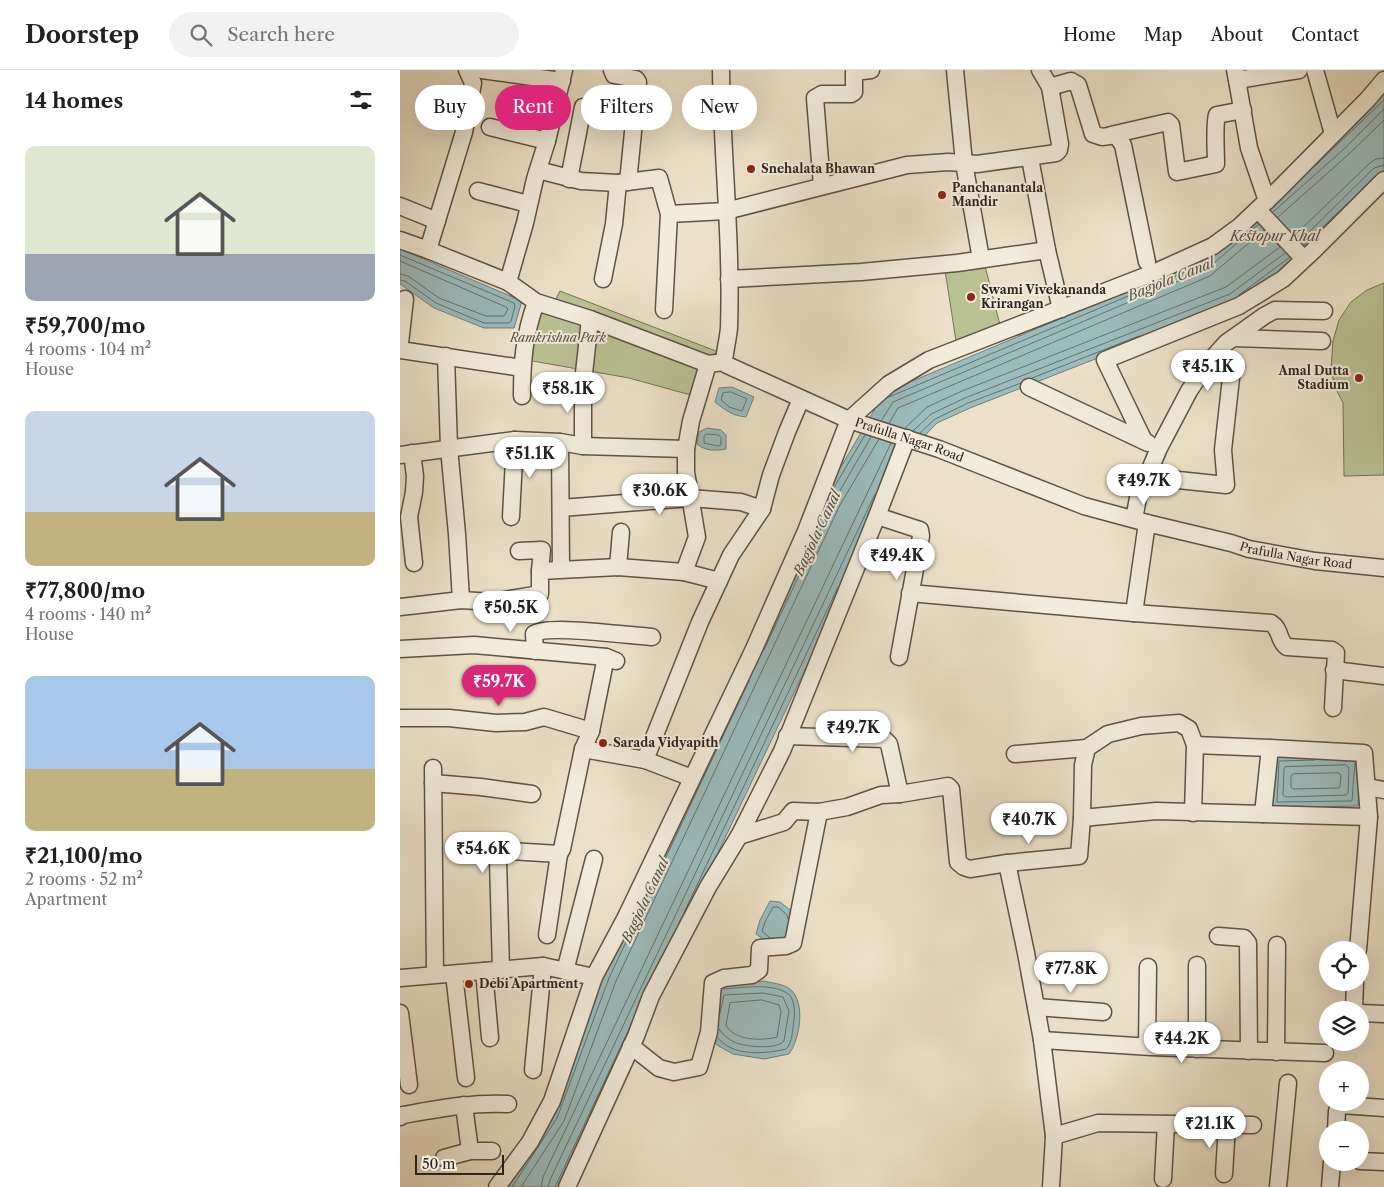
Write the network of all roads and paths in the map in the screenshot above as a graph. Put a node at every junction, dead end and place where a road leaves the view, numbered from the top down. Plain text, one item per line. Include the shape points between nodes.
1 (468, 70) edge
2 (482, 70) edge
3 (612, 70) edge
4 (720, 70) edge
5 (871, 70) edge
6 (954, 70) edge
7 (1040, 70) edge
8 (1299, 70) edge
9 (1315, 70) edge
10 (1236, 75) edge
11 (563, 76) edge
12 (1384, 80) edge
13 (1050, 87) junction
14 (1243, 110) junction
15 (581, 118) edge
16 (490, 127) dead end
17 (1333, 134) junction
18 (1111, 135) junction
19 (547, 141) junction
20 (1030, 158) junction
21 (964, 163) junction
22 (538, 170) junction
23 (569, 179) junction
24 (1384, 180) edge
25 (623, 183) junction
26 (822, 186) junction
27 (478, 191) dead end
28 (528, 204) junction
29 (1262, 205) junction
30 (400, 206) edge
31 (726, 211) junction
32 (669, 214) junction
33 (437, 221) junction
34 (400, 240) edge
35 (428, 250) junction
36 (1047, 250) junction
37 (980, 259) junction
38 (1304, 260) junction
39 (1147, 262) dead end
40 (729, 279) junction
41 (603, 280) dead end
42 (508, 282) junction
43 (405, 299) dead end
44 (536, 302) junction
45 (1061, 308) junction
46 (664, 310) dead end
47 (1324, 311) dead end
48 (590, 319) junction
49 (1234, 338) junction
50 (1322, 341) dead end
51 (400, 343) edge
52 (400, 350) edge
53 (446, 356) junction
54 (716, 363) junction
55 (1207, 364) junction
56 (522, 368) junction
57 (1029, 387) dead end
58 (522, 396) dead end
59 (802, 399) junction
60 (850, 420) junction
61 (907, 438) junction
62 (515, 440) junction
63 (1144, 441) junction
64 (560, 442) junction
65 (583, 446) junction
66 (449, 448) junction
67 (1159, 448) junction
68 (686, 449) junction
69 (406, 454) edge
70 (1150, 472) junction
71 (690, 498) junction
72 (561, 508) junction
73 (762, 509) junction
74 (877, 516) junction
75 (512, 517) dead end
76 (1140, 521) junction
77 (621, 532) dead end
78 (519, 551) dead end
79 (414, 563) dead end
80 (618, 567) junction
81 (1384, 568) edge
82 (561, 569) junction
83 (540, 571) junction
84 (684, 572) junction
85 (719, 581) junction
86 (910, 593) junction
87 (461, 600) junction
88 (400, 607) edge
89 (1134, 613) junction
90 (652, 637) dead end
91 (400, 649) edge
92 (535, 651) junction
93 (899, 657) dead end
94 (1334, 670) junction
95 (1384, 676) edge
96 (1333, 708) dead end
97 (400, 718) edge
98 (591, 732) junction
99 (787, 736) junction
100 (1194, 745) junction
101 (1087, 748) junction
102 (1270, 748) junction
103 (583, 750) junction
104 (1014, 754) dead end
105 (645, 760) junction
106 (692, 778) junction
107 (1367, 787) junction
108 (1384, 790) edge
109 (532, 794) dead end
110 (900, 794) junction
111 (819, 812) junction
112 (1193, 813) junction
113 (1263, 814) junction
114 (1370, 817) junction
115 (1082, 818) junction
116 (739, 836) junction
117 (559, 854) junction
118 (594, 859) dead end
119 (1007, 863) junction
120 (547, 935) dead end
121 (1218, 936) dead end
122 (1359, 941) edge
123 (1277, 945) dead end
124 (1198, 965) dead end
125 (543, 966) junction
126 (1148, 967) dead end
127 (501, 970) junction
128 (484, 971) junction
129 (565, 971) junction
130 (435, 974) junction
131 (454, 974) junction
132 (594, 977) junction
133 (400, 978) edge
134 (1036, 1007) junction
135 (1103, 1012) dead end
136 (400, 1013) edge
137 (1369, 1013) edge
138 (1384, 1014) edge
139 (490, 1038) dead end
140 (1042, 1040) junction
141 (631, 1046) junction
142 (1147, 1046) junction
143 (1197, 1049) junction
144 (1249, 1051) junction
145 (1276, 1052) junction
146 (1325, 1053) dead end
147 (533, 1070) dead end
148 (466, 1078) dead end
149 (1288, 1083) dead end
150 (406, 1084) edge
151 (508, 1104) dead end
152 (464, 1105) junction
153 (1384, 1108) edge
154 (400, 1117) edge
155 (1336, 1121) edge
156 (1166, 1124) junction
157 (1227, 1125) junction
158 (1253, 1125) dead end
159 (1054, 1136) junction
160 (470, 1151) junction
161 (492, 1151) dead end
162 (444, 1158) dead end
163 (1369, 1161) edge
164 (1384, 1162) edge
165 (1331, 1171) edge
166 (1224, 1174) dead end
167 (1163, 1178) dead end
168 (497, 1187) edge
169 (567, 1187) edge
170 (1051, 1187) edge
171 (1278, 1187) edge
172 (1330, 1187) edge

1 - 33 street via 473,83 464,132
2 - 11 street
3 - 25 street via 614,75 638,82
4 - 31 street
5 - 26 street via 854,72 854,92 851,94 822,94 815,98
6 - 21 street
7 - 13 street
8 - 10 street
9 - 17 street
10 - 14 street
11 - 19 street
12 - 17 street
13 - 18 street via 1072,81 1076,83 1094,134 1102,137
13 - 20 street via 1059,150 1053,155
14 - 18 street via 1217,115 1216,164 1177,172 1168,122
14 - 29 street
15 - 23 street
16 - 19 street
17 - 29 street
18 - 39 street via 1116,135 1123,145
19 - 22 street
20 - 21 street
20 - 36 street
21 - 26 street via 907,165
21 - 37 street
22 - 23 street
22 - 28 street
23 - 25 street
24 - 38 street
25 - 32 street via 659,178
25 - 41 street
26 - 31 street
27 - 28 street
28 - 42 street
29 - 38 street
29 - 45 street via 1213,246
30 - 33 street
31 - 32 street
31 - 40 street
32 - 46 street
33 - 35 street
34 - 35 street, Prafulla Nagar Road
35 - 42 street, Prafulla Nagar Road
36 - 37 street
36 - 45 street
37 - 40 street via 861,272
38 - 63 street via 1283,279 1240,306 1105,360
40 - 54 street via 729,330
42 - 44 street, Prafulla Nagar Road
43 - 51 street
44 - 48 street, Prafulla Nagar Road
44 - 56 street via 527,327
45 - 60 street via 929,360 889,384
47 - 49 street via 1275,310
48 - 54 street, Prafulla Nagar Road
48 - 65 street via 583,382
49 - 50 street
49 - 55 street
52 - 53 street
53 - 56 street
53 - 66 street
54 - 59 street, Prafulla Nagar Road
54 - 68 street via 691,421
55 - 67 street
55 - 70 street via 1232,369 1223,450 1226,485 1178,480
56 - 58 street
57 - 63 street
59 - 60 street, Prafulla Nagar Road
59 - 73 street via 786,432
60 - 61 street, Prafulla Nagar Road
60 - 106 street via 806,531
61 - 74 street
61 - 76 street, Prafulla Nagar Road via 1084,506
62 - 64 street
62 - 66 street
62 - 75 street
63 - 67 street
64 - 65 street
64 - 72 street
65 - 68 street
66 - 69 street
66 - 87 street
67 - 70 street
68 - 71 street
69 - 79 street via 415,476 409,517
70 - 76 street via 1138,498
71 - 72 street
71 - 73 street via 741,502
71 - 84 street via 697,537
72 - 82 street
73 - 85 street via 731,555
74 - 86 street via 920,530
74 - 99 street
76 - 81 street, Prafulla Nagar Road via 1249,549 1315,561
76 - 89 street
77 - 80 street
78 - 83 street via 542,550
80 - 82 street
80 - 84 street
82 - 83 street
83 - 87 street via 540,594 493,602
84 - 85 street
85 - 105 street
86 - 89 street
86 - 93 street
87 - 88 street
89 - 94 street via 1271,623 1287,647 1332,650 1336,656
90 - 92 street via 578,630 540,631 534,634
91 - 92 street via 474,645
92 - 98 street via 611,659
94 - 95 street
94 - 96 street
97 - 98 street via 449,718 496,723 525,722 544,717
98 - 103 street
99 - 110 street via 884,739 890,744
99 - 116 street
100 - 101 street via 1189,729 1179,723 1169,723 1108,734
100 - 102 street
100 - 112 street
101 - 104 street
101 - 115 street via 1083,765
102 - 107 street via 1364,753
102 - 113 street
103 - 105 street
103 - 117 street
105 - 106 street
106 - 132 street
107 - 108 street
107 - 114 street
109 - 130 street via 481,787 433,775
110 - 111 street via 881,795
110 - 119 street via 948,786 951,789 958,862 970,868
111 - 116 street via 793,812 784,822
111 - 141 street via 793,943 760,948 759,970 752,976 724,978 713,983 709,1032 699,1067 674,1072 659,1068
112 - 113 street
112 - 115 street via 1156,811
113 - 114 street
114 - 122 street
115 - 119 street via 1079,856
116 - 141 street via 672,955
117 - 120 street
117 - 127 street via 510,851 502,853 498,859
118 - 129 street
119 - 134 street
121 - 144 street via 1244,938 1248,943
123 - 145 street
124 - 143 street
125 - 127 street
125 - 129 street
125 - 147 street
126 - 142 street
127 - 128 street
128 - 131 street
128 - 139 street
129 - 132 street
130 - 131 street
130 - 133 street
131 - 148 street
132 - 168 street via 552,1100 530,1142
134 - 135 street
134 - 140 street
136 - 150 street
137 - 138 street
140 - 142 street
140 - 159 street
141 - 169 street
142 - 143 street
143 - 144 street
144 - 145 street
145 - 146 street
149 - 171 street
151 - 152 street
152 - 154 street
152 - 160 street
153 - 155 street via 1341,1105
156 - 157 street
156 - 159 street via 1098,1123
156 - 167 street
157 - 158 street
157 - 166 street
159 - 170 street
160 - 161 street
160 - 162 street
163 - 164 street
165 - 172 street

